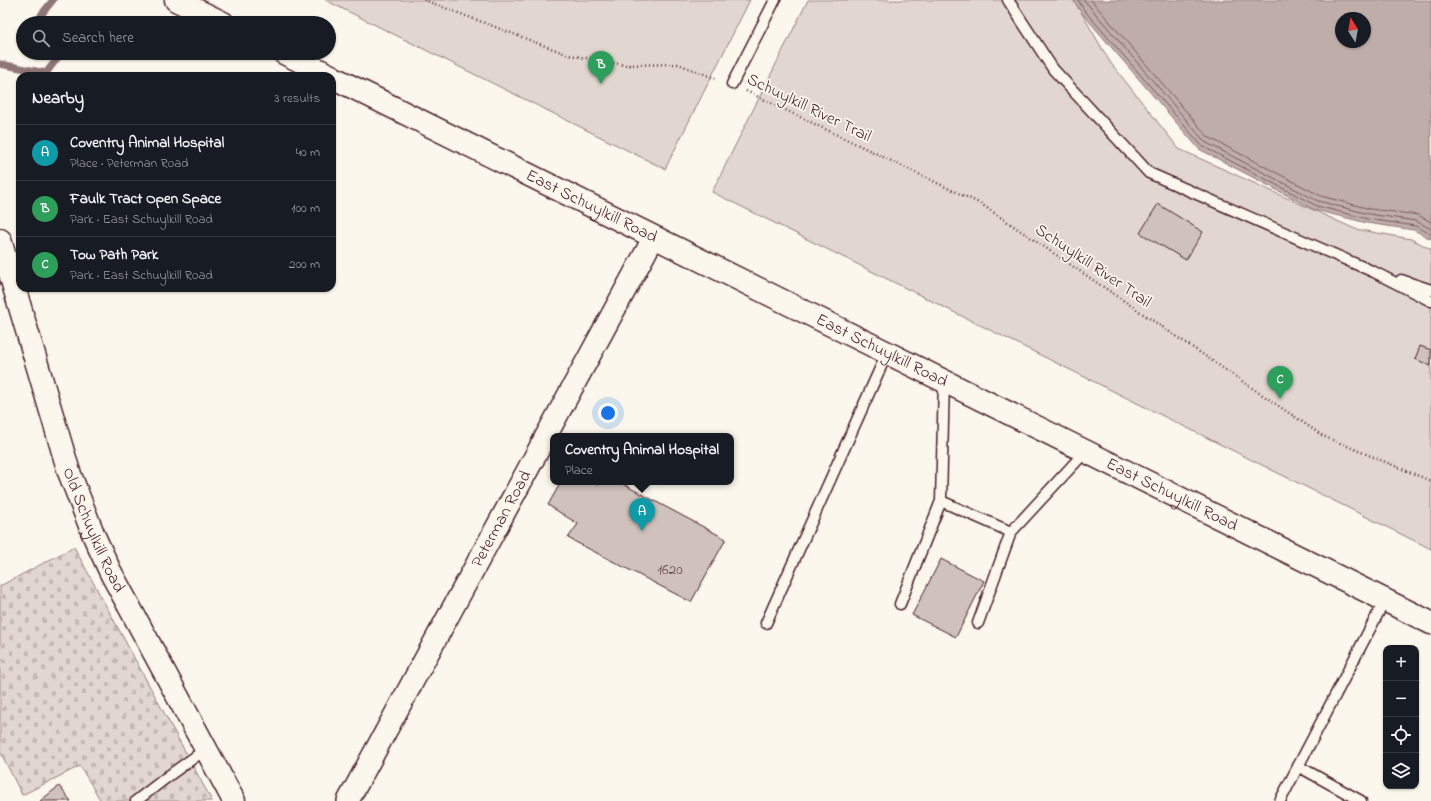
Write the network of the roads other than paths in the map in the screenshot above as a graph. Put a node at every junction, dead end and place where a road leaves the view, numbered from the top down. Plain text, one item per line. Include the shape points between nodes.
1 (176, 0) edge
2 (775, 0) edge
3 (1008, 0) edge
4 (209, 16) edge
5 (298, 60) edge
6 (323, 72) edge
7 (336, 78) edge
8 (732, 84) road end
9 (654, 237) junction
10 (0, 240) edge
11 (1374, 272) junction
12 (1431, 290) edge
13 (1431, 301) edge
14 (887, 353) junction
15 (944, 381) junction
16 (1085, 452) junction
17 (941, 501) junction
18 (1011, 532) junction
19 (1385, 600) junction
20 (900, 604) dead end
21 (766, 623) dead end
22 (978, 623) dead end
23 (1431, 623) edge
24 (206, 749) junction
25 (1298, 766) junction
26 (136, 801) edge
27 (234, 801) edge
28 (348, 801) edge
29 (1280, 801) edge
30 (1361, 801) edge

1 - 4 main road
2 - 8 lane
3 - 11 lane via 1053,69 1149,173
5 - 6 main road, East Schuylkill Road
7 - 9 main road, East Schuylkill Road
9 - 14 main road, East Schuylkill Road
9 - 28 street, Peterman Road
10 - 24 main road, Old Schuylkill Road via 69,472 94,536 110,571
11 - 12 lane
11 - 13 lane
14 - 15 main road, East Schuylkill Road
14 - 21 lane
15 - 16 main road, East Schuylkill Road
15 - 17 lane
16 - 18 lane
16 - 19 main road, East Schuylkill Road
17 - 18 lane
17 - 20 lane
18 - 22 lane
19 - 23 main road, East Schuylkill Road
19 - 25 lane
24 - 26 lane
24 - 27 main road, Old Schuylkill Road
25 - 29 lane
25 - 30 lane

